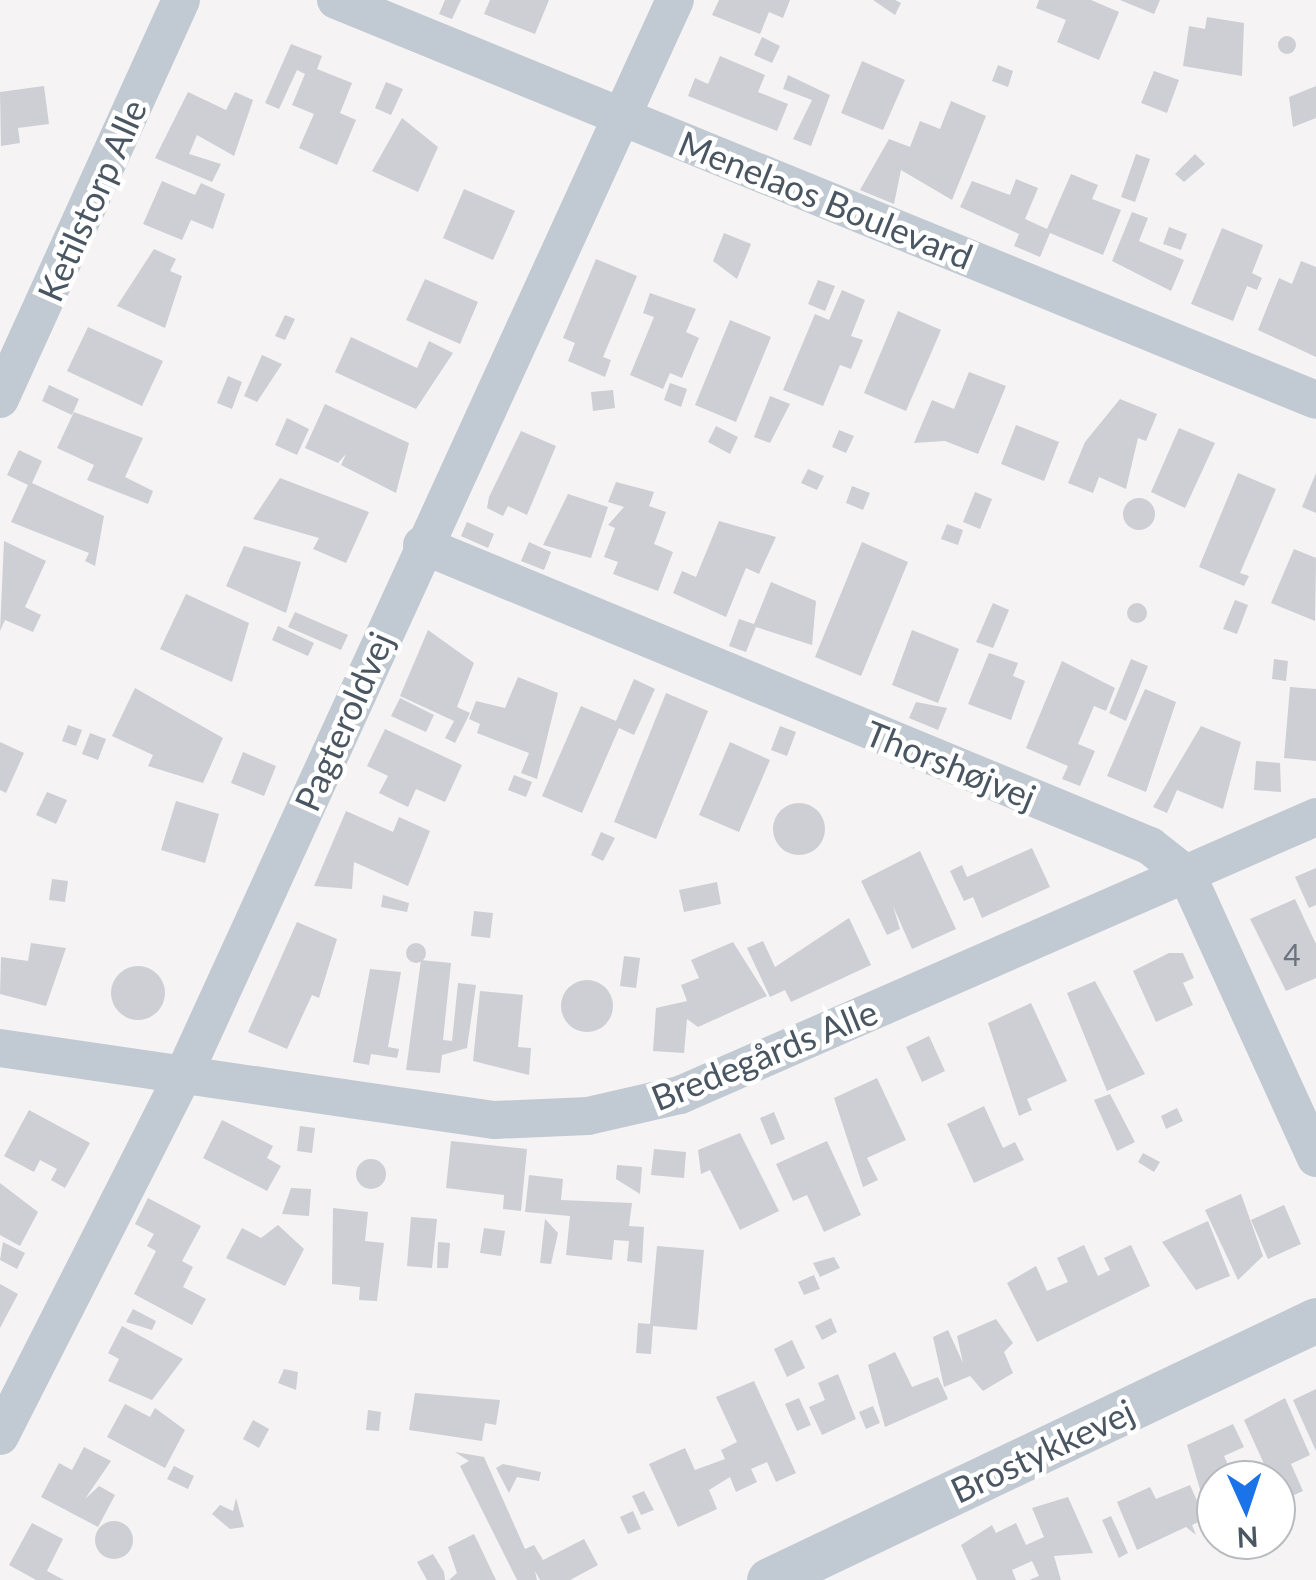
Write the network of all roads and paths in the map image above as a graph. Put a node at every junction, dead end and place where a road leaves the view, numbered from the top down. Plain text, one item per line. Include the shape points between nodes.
1 (182, 0) edge
2 (336, 0) edge
3 (676, 0) edge
4 (623, 116) junction
5 (0, 399) edge
6 (1316, 400) edge
7 (422, 545) junction
8 (1316, 817) edge
9 (1187, 875) junction
10 (0, 1048) edge
11 (184, 1076) junction
12 (1316, 1158) edge
13 (1316, 1320) edge
14 (0, 1436) edge
15 (769, 1580) edge

1 - 5 street, Ketilstorp Alle
2 - 4 street, Menelaos Boulevard
3 - 4 street, Pagteroldvej
4 - 6 street, Menelaos Boulevard
4 - 7 street, Pagteroldvej
7 - 9 street, Thorshøjvej via 1150,846
7 - 11 street, Pagteroldvej
8 - 9 street, Bredegårds Alle
9 - 11 street, Bredegårds Alle via 680,1096 588,1116 494,1120
9 - 12 street, Thorshøjvej
10 - 11 street, Bredegårds Alle
11 - 14 street, Pagteroldvej
13 - 15 street, Brostykkevej

